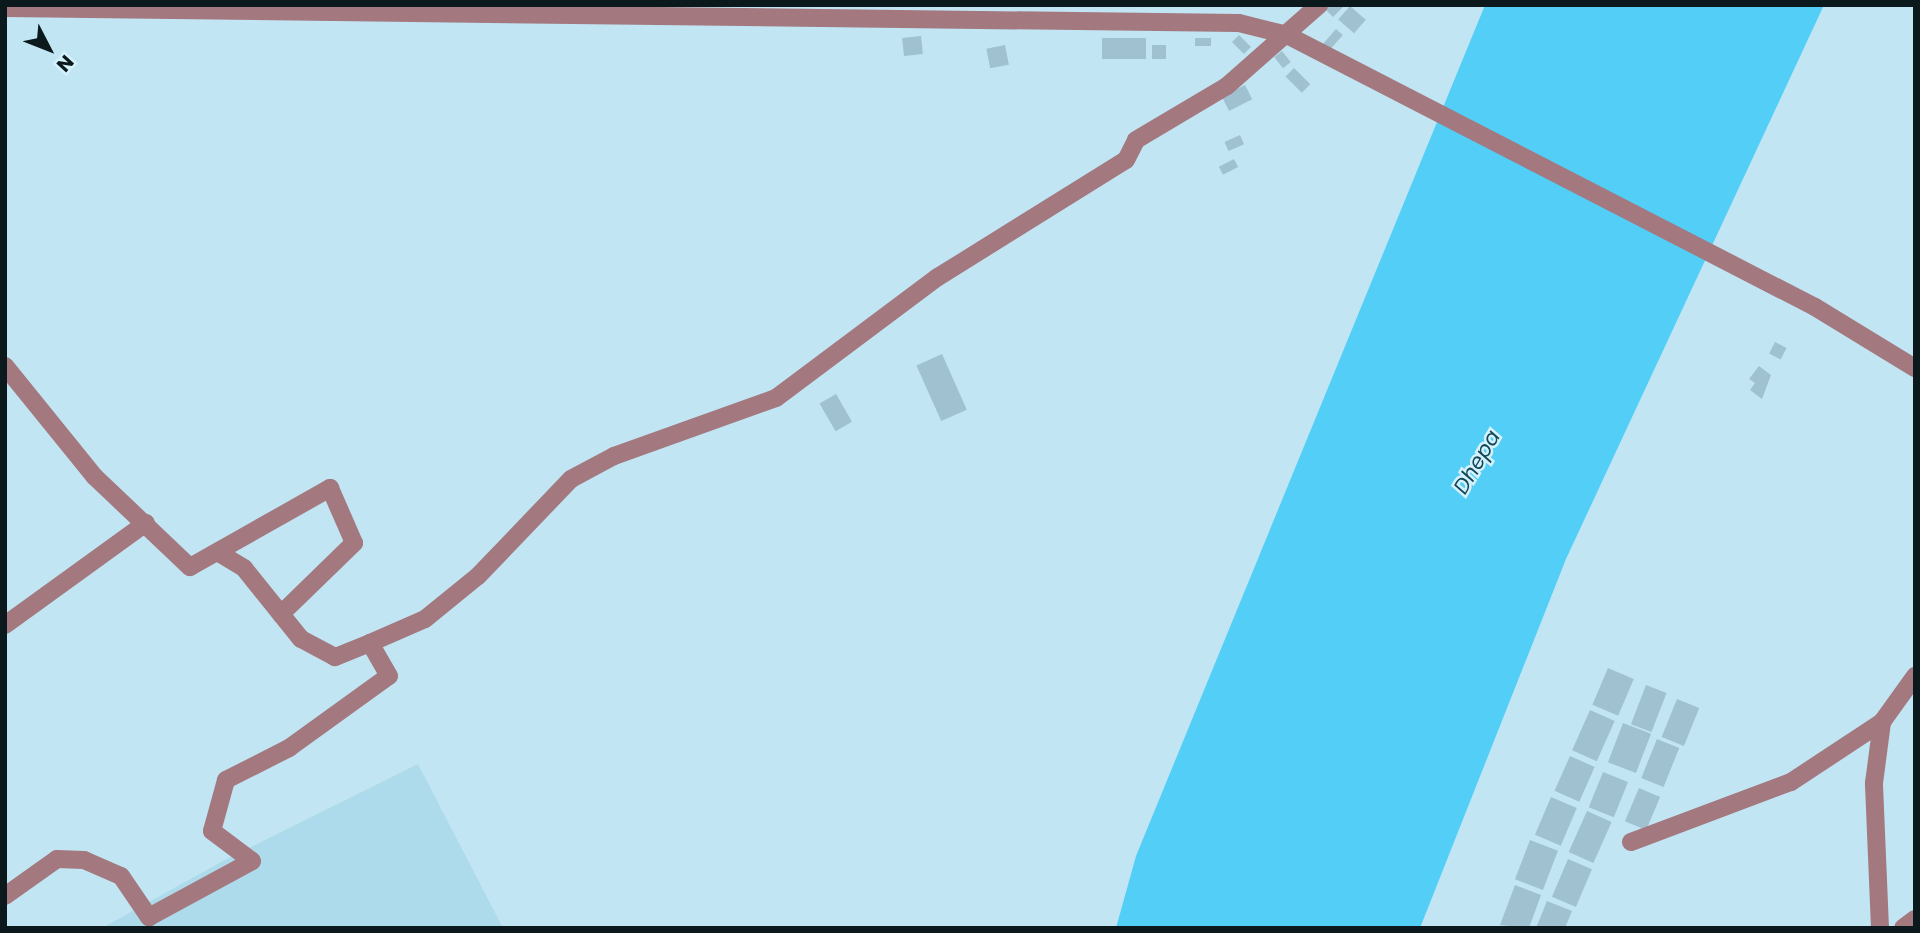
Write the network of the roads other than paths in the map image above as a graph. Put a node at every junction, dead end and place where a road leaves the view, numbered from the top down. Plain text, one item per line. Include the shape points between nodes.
1 (1319, 5) edge
2 (5, 8) edge
3 (1287, 35) junction
4 (5, 366) edge
5 (1915, 368) edge
6 (146, 523) junction
7 (217, 552) junction
8 (281, 614) junction
9 (5, 625) edge
10 (370, 643) junction
11 (1915, 676) edge
12 (1882, 722) junction
13 (1632, 842) dead end
14 (5, 896) edge
15 (1915, 919) edge
16 (1880, 928) edge
17 (1903, 928) edge

1 - 3 street
2 - 3 street via 1239,23
3 - 5 street via 1815,307
3 - 10 street via 1227,86 1136,141 1126,160 938,277 776,398 614,456 571,479 468,584 425,619
4 - 6 street via 95,477
6 - 7 street via 190,567
6 - 9 street
7 - 8 street via 244,568
7 - 8 street via 330,488 354,543
8 - 10 street via 301,639 335,656
10 - 14 street via 389,676 289,748 226,780 212,831 252,861 149,917 121,876 84,860 58,859
11 - 12 street
12 - 13 street via 1791,782
12 - 16 street via 1874,783
15 - 17 street

